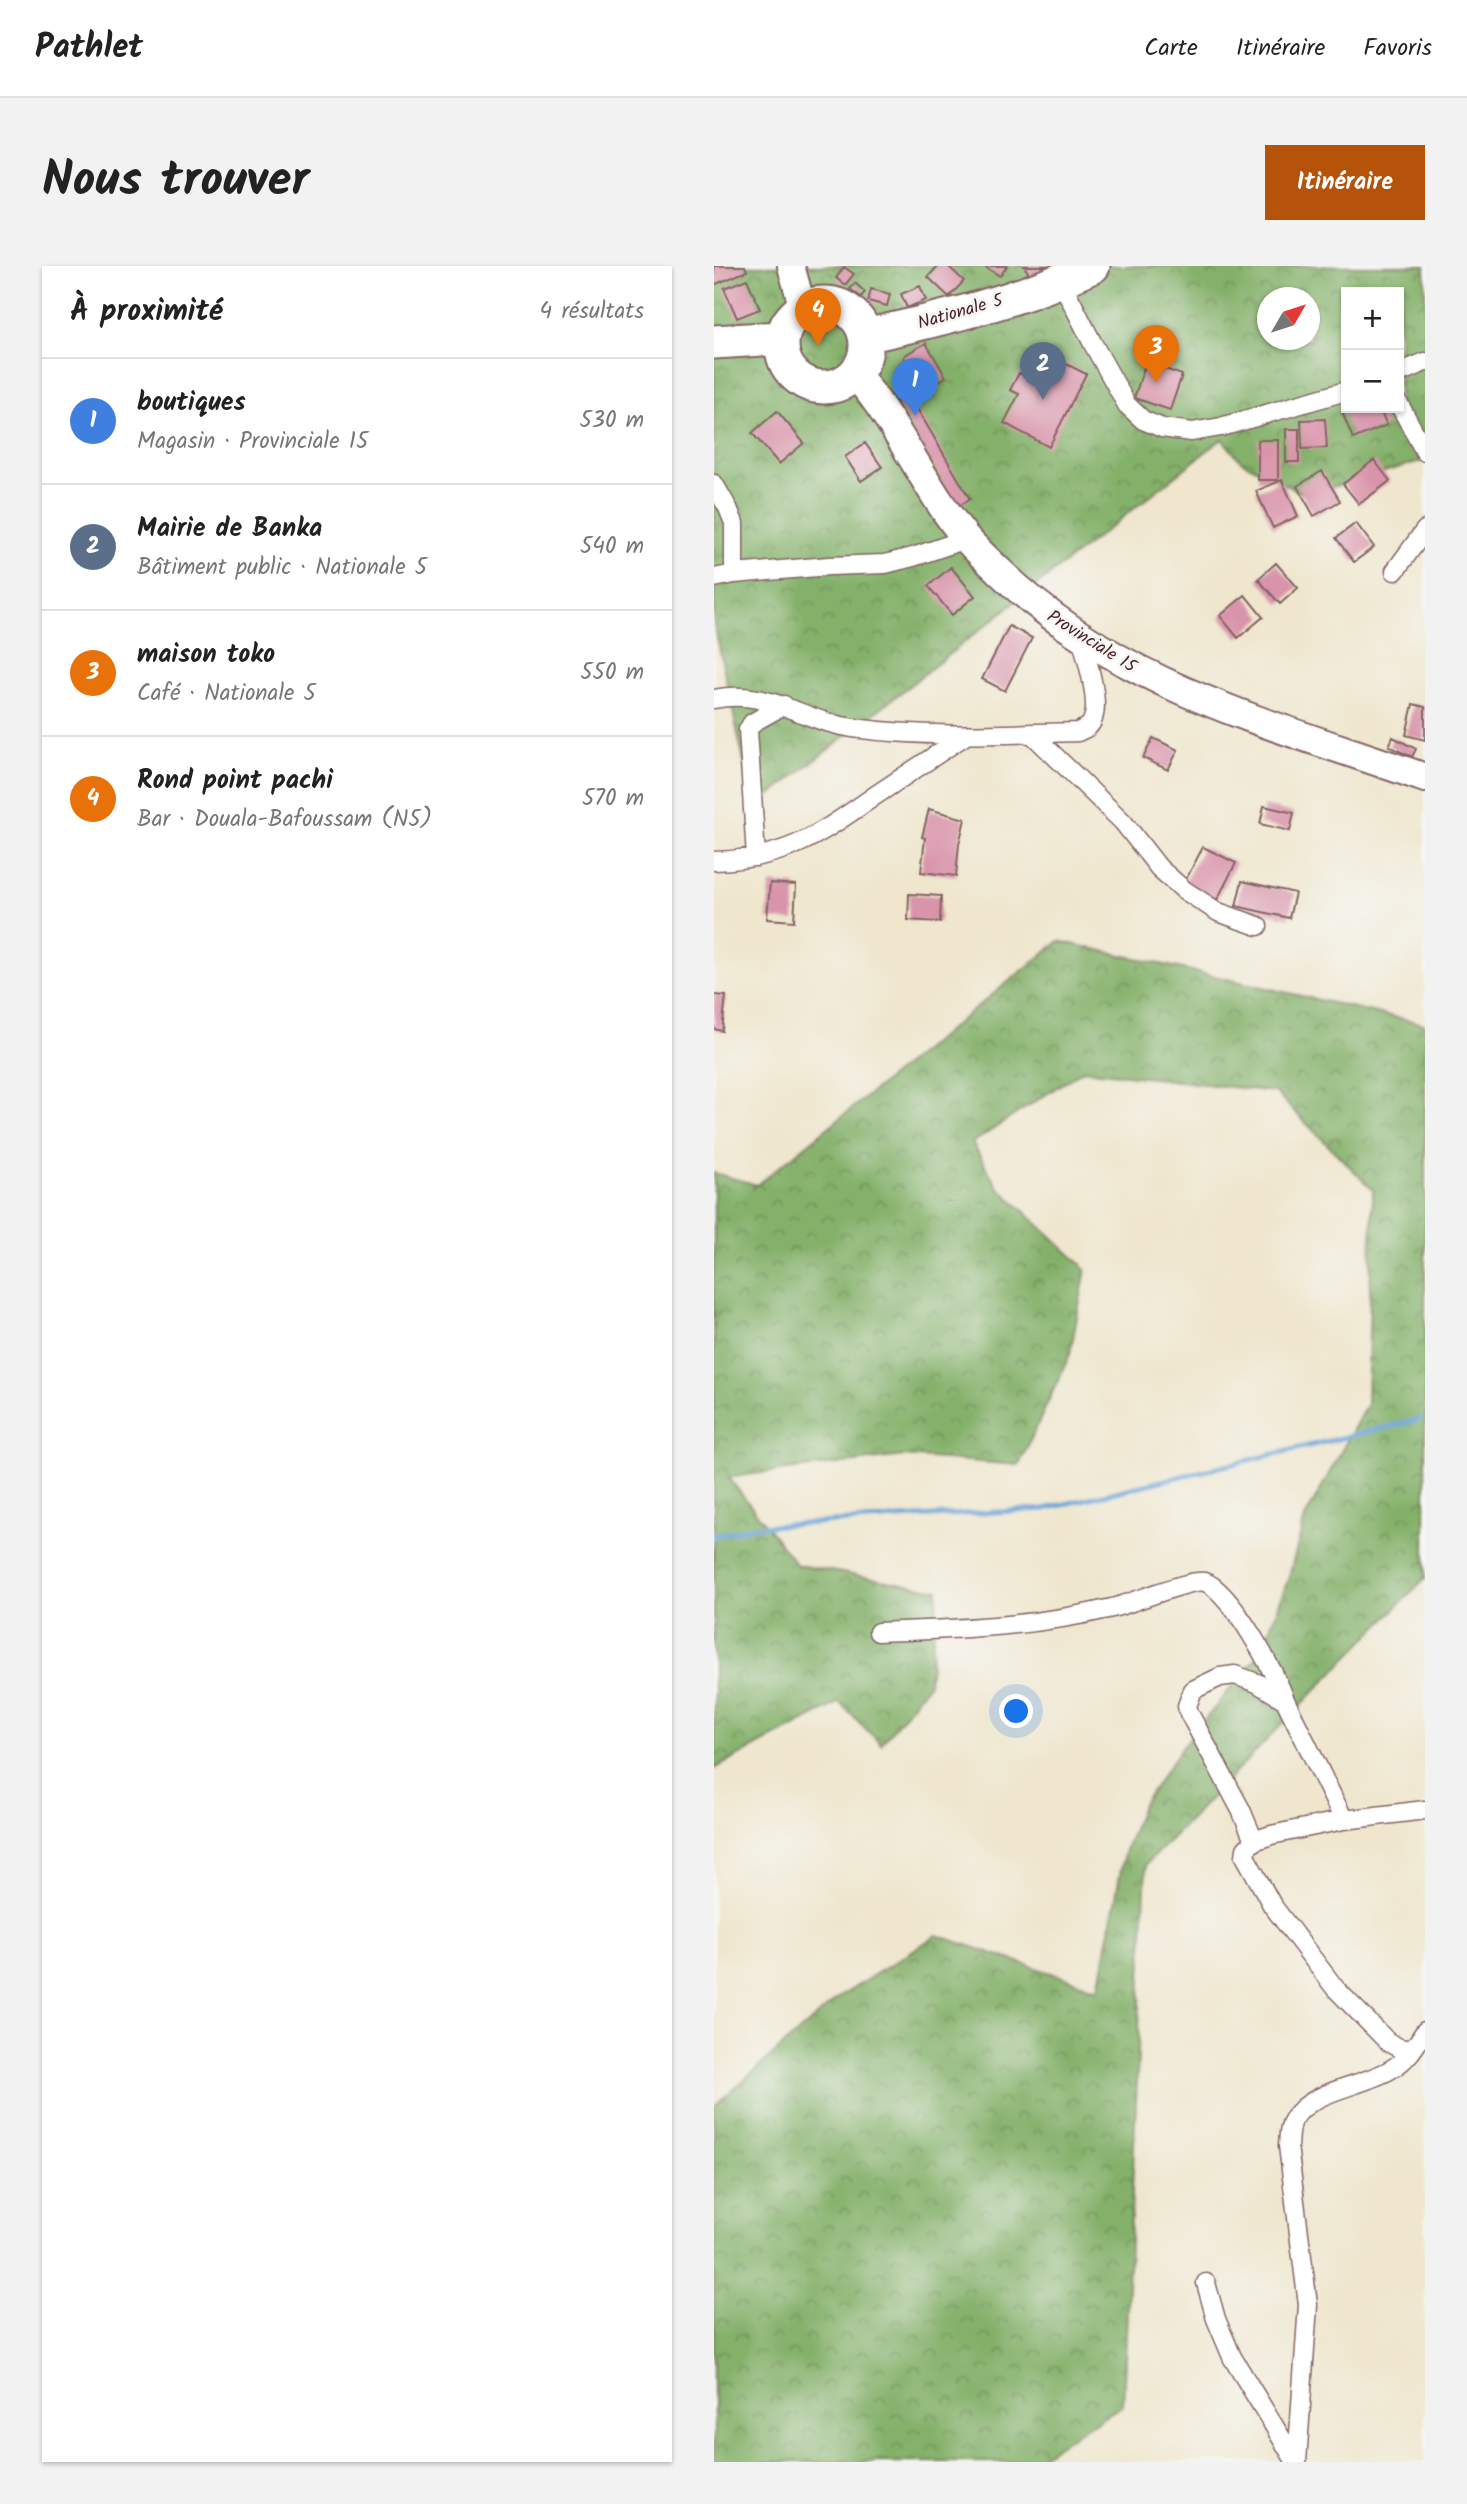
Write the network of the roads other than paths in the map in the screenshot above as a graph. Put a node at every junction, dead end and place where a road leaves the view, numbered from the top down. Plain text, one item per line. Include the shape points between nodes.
1 (791, 266) edge
2 (1093, 266) edge
3 (1061, 281) junction
4 (803, 309) junction
5 (865, 335) junction
6 (782, 338) junction
7 (714, 342) edge
8 (1425, 362) edge
9 (1404, 371) edge
10 (855, 374) junction
11 (1341, 392) edge
12 (1404, 413) edge
13 (1425, 452) edge
14 (714, 484) edge
15 (1425, 530) edge
16 (966, 539) junction
17 (1395, 571) dead end
18 (734, 574) junction
19 (714, 578) edge
20 (1082, 639) junction
21 (714, 699) edge
22 (784, 705) junction
23 (1031, 733) junction
24 (966, 735) junction
25 (1425, 778) edge
26 (756, 857) junction
27 (715, 864) edge
28 (1258, 926) dead end
29 (878, 1632) dead end
30 (1284, 1700) junction
31 (1425, 1810) edge
32 (1344, 1820) junction
33 (1254, 1841) junction
34 (1425, 2031) edge
35 (1412, 2050) junction
36 (1206, 2283) dead end
37 (1297, 2462) edge

1 - 4 street
2 - 3 highway, Nationale 5
3 - 5 highway, Nationale 5 via 948,316
3 - 11 street via 1127,405 1161,428 1192,432 1221,427
4 - 5 highway via 817,303 848,310
4 - 6 highway via 786,326
5 - 10 highway via 863,362
6 - 7 highway
6 - 10 highway via 789,368 813,386 843,383
8 - 9 street
10 - 16 main road, Provinciale 15 via 887,413 934,496
12 - 13 street
14 - 18 street via 734,523
15 - 17 street
16 - 18 street via 884,564
16 - 20 main road, Provinciale 15 via 1046,614
18 - 19 street
20 - 23 street via 1095,698 1089,727 1078,732
20 - 25 main road, Provinciale 15 via 1170,687
21 - 22 street via 743,695
22 - 24 street via 825,723
22 - 26 street via 748,730
23 - 24 street
23 - 28 street via 1123,822 1159,868 1184,890 1218,912
24 - 26 street via 802,844
26 - 27 street
29 - 30 street via 1035,1623 1205,1583 1237,1614 1280,1683
30 - 32 street
30 - 33 street via 1235,1675 1201,1685 1189,1698 1189,1713
31 - 32 street
32 - 33 street
33 - 35 street via 1246,1849 1247,1862 1272,1905 1335,1988 1388,2042
34 - 35 street
35 - 37 street via 1392,2070 1318,2098 1291,2122 1288,2147 1308,2305
36 - 37 street via 1232,2357

